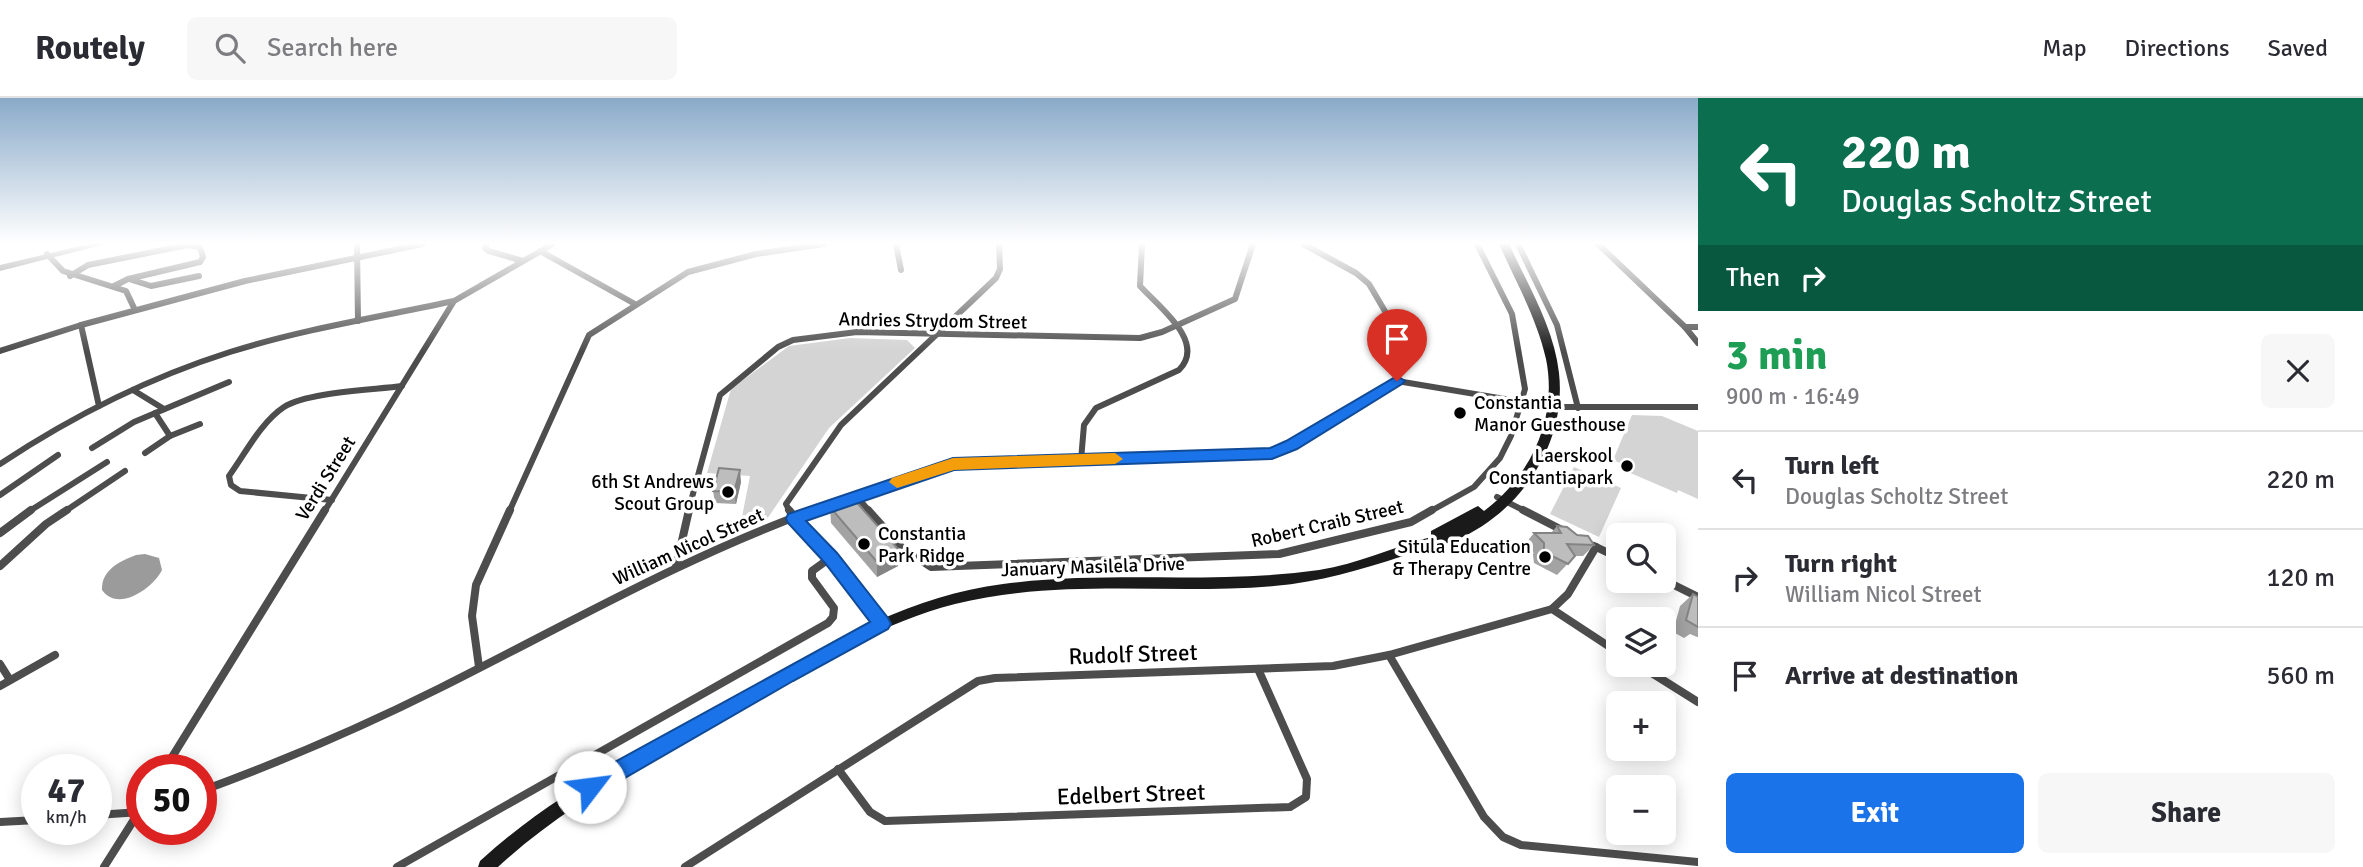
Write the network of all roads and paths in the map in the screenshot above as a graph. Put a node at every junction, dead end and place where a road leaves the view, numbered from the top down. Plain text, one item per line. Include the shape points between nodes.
1 (90, 280) edge
2 (125, 280) edge
3 (133, 280) edge
4 (179, 280) edge
5 (251, 280) edge
6 (357, 280) edge
7 (490, 280) edge
8 (592, 280) edge
9 (676, 280) edge
10 (993, 280) edge
11 (1140, 280) edge
12 (1241, 280) edge
13 (1365, 280) edge
14 (1494, 280) edge
15 (1513, 280) edge
16 (1519, 280) edge
17 (1535, 280) edge
18 (1636, 280) edge
19 (114, 286) junction
20 (454, 301) junction
21 (635, 304) junction
22 (135, 310) junction
23 (358, 321) junction
24 (81, 325) junction
25 (1175, 326) junction
26 (1685, 327) junction
27 (1698, 327) edge
28 (937, 334) junction
29 (1698, 344) edge
30 (0, 351) edge
31 (1397, 381) junction
32 (229, 382) dead end
33 (402, 386) junction
34 (134, 390) junction
35 (1521, 402) junction
36 (99, 406) junction
37 (1551, 407) junction
38 (1698, 407) edge
39 (1578, 408) junction
40 (164, 409) junction
41 (155, 413) junction
42 (200, 424) dead end
43 (170, 436) junction
44 (92, 448) dead end
45 (145, 453) dead end
46 (58, 455) dead end
47 (1082, 460) junction
48 (107, 462) dead end
49 (0, 464) edge
50 (125, 471) dead end
51 (0, 495) edge
52 (857, 496) junction
53 (1500, 499) junction
54 (332, 500) junction
55 (794, 519) junction
56 (0, 533) edge
57 (1573, 536) edge
58 (1584, 541) edge
59 (1596, 547) junction
60 (1606, 552) edge
61 (831, 558) junction
62 (0, 566) edge
63 (676, 566) junction
64 (1676, 586) edge
65 (1698, 597) edge
66 (1552, 610) junction
67 (882, 624) junction
68 (1606, 645) edge
69 (55, 655) dead end
70 (1389, 655) junction
71 (0, 664) edge
72 (479, 667) junction
73 (1258, 669) junction
74 (1658, 677) edge
75 (10, 680) junction
76 (0, 686) edge
77 (1698, 702) edge
78 (174, 754) edge
79 (838, 769) junction
80 (217, 786) edge
81 (562, 803) junction
82 (21, 821) edge
83 (0, 822) edge
84 (126, 833) edge
85 (1698, 862) edge
86 (104, 867) edge
87 (397, 867) edge
88 (475, 867) edge
89 (486, 867) edge
90 (685, 867) edge

1 - 19 street
2 - 19 street
3 - 4 street via 148,286
5 - 22 street
6 - 23 street
7 - 20 street, Verdi Street
8 - 21 street
9 - 21 street
10 - 28 street
11 - 25 street via 1140,286
12 - 25 street, Andries Strydom Street via 1235,299
13 - 31 street via 1396,330
14 - 35 street, Robert Craib Street via 1514,320 1525,378
15 - 37 main road, January Masilela Drive via 1543,348
16 - 37 main road, January Masilela Drive via 1551,357 1555,383
17 - 39 street via 1557,325
18 - 26 street
19 - 22 street via 130,294
20 - 23 street
20 - 33 street, Verdi Street
21 - 72 street via 586,341 476,585 472,616
22 - 24 street
23 - 34 street via 233,351
24 - 30 street
24 - 36 street
25 - 28 street, Andries Strydom Street via 1140,338
25 - 47 street via 1188,344 1186,364 1089,414 1081,436
26 - 27 street
26 - 29 street
28 - 55 street via 832,435 788,499 786,508
28 - 63 street, Andries Strydom Street via 850,332 793,340 730,384 720,395
31 - 35 street
31 - 47 street, William Nicol Street via 1272,453
32 - 40 street
33 - 54 street, Verdi Street
33 - 54 street via 307,398 285,406 273,415 229,476 231,485 240,491
34 - 36 street
34 - 40 street
35 - 37 street
35 - 52 street, Robert Craib Street via 1500,458 1464,494 1401,526 1279,554 931,567 909,556
36 - 49 street
37 - 39 street
37 - 53 main road, January Masilela Drive via 1552,424 1535,464
38 - 39 street
40 - 41 street
41 - 43 street
41 - 44 street
42 - 43 street
43 - 45 street
46 - 51 street
47 - 52 street, William Nicol Street via 953,464
48 - 56 street
50 - 62 street via 46,524
52 - 55 street, William Nicol Street
53 - 57 street
53 - 67 main road, January Masilela Drive via 1460,532 1318,575 998,589
54 - 78 street, Verdi Street
55 - 61 street
55 - 63 street, William Nicol Street
58 - 59 street
59 - 60 street
59 - 66 street via 1568,594
61 - 67 street
61 - 87 street via 812,571 812,578 834,608 828,623
63 - 72 street, William Nicol Street
64 - 65 street
66 - 68 street
66 - 70 street, Rudolf Street
67 - 81 main road, January Masilela Drive
69 - 75 street
70 - 73 street, Rudolf Street via 1333,666
70 - 85 street via 1484,817 1503,837 1521,845
71 - 75 street
72 - 80 street, William Nicol Street via 334,741
73 - 79 street, Rudolf Street via 988,678 969,685
73 - 79 street, Edelbert Street via 1307,779 1306,798 1290,807 884,821 870,812
74 - 77 street
75 - 76 street
79 - 90 street, Rudolf Street
81 - 88 main road, January Masilela Drive via 527,821
81 - 89 main road, January Masilela Drive
82 - 83 street
84 - 86 street

